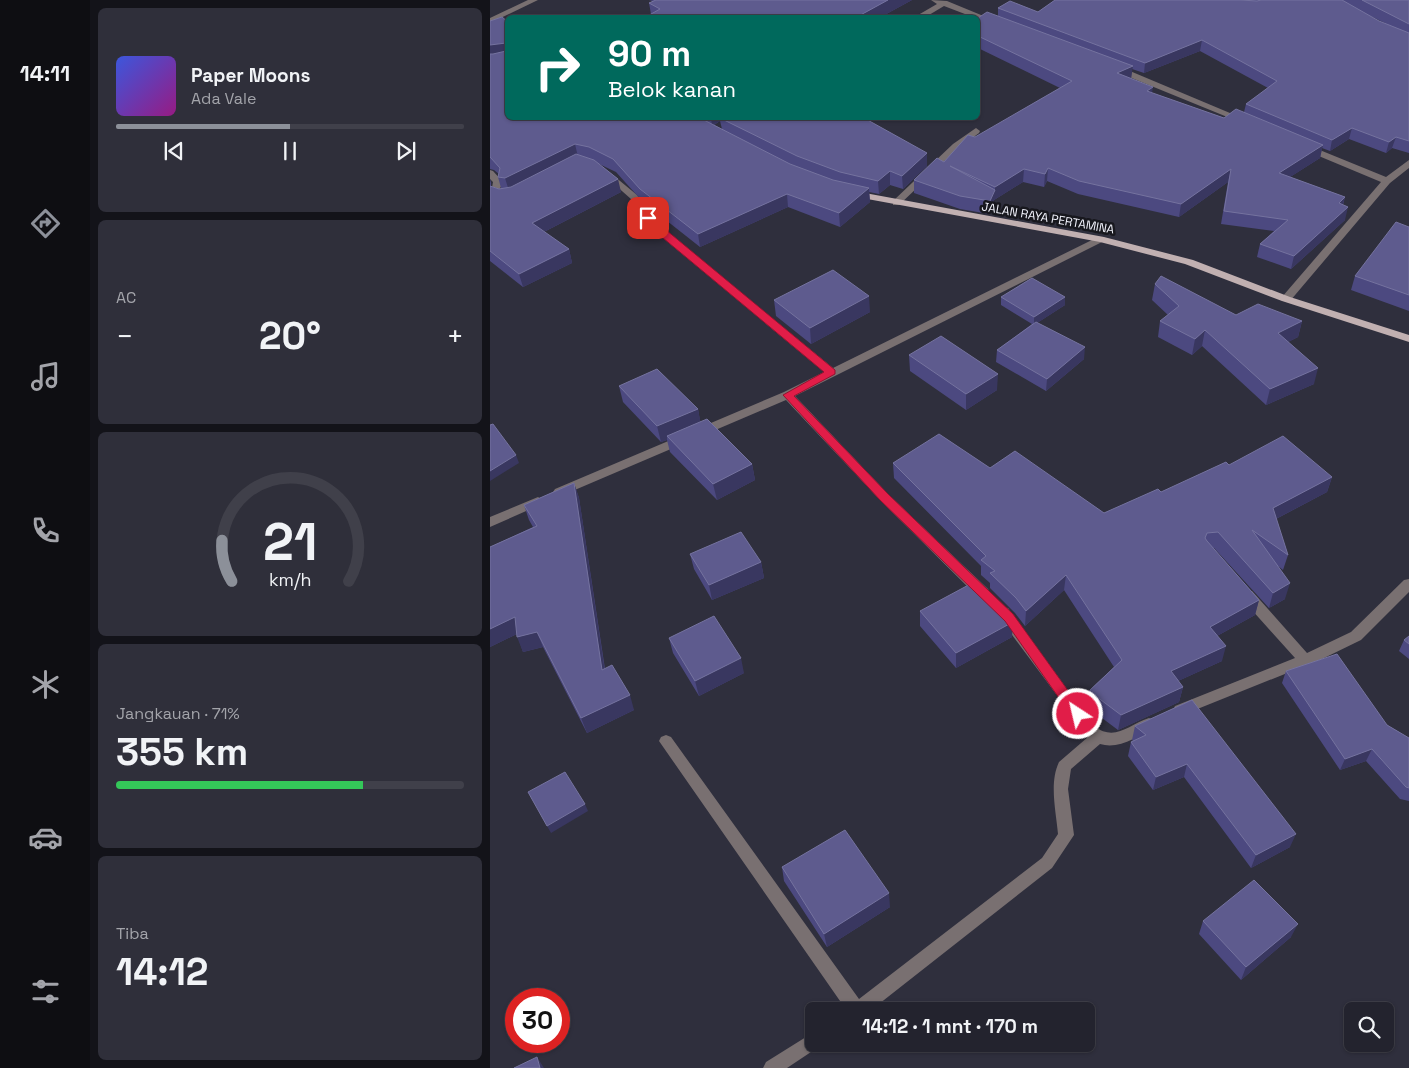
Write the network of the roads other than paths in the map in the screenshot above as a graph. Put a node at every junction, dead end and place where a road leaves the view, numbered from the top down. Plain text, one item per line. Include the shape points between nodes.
1 (534, 0) edge
2 (940, 1) edge
3 (921, 15) edge
4 (977, 15) edge
5 (980, 16) edge
6 (490, 22) edge
7 (1000, 24) edge
8 (505, 25) edge
9 (1102, 63) edge
10 (1249, 123) edge
11 (976, 131) dead end
12 (1295, 142) edge
13 (1409, 163) edge
14 (600, 167) edge
15 (490, 174) edge
16 (1387, 181) junction
17 (845, 191) edge
18 (495, 195) edge
19 (896, 203) junction
20 (1101, 239) junction
21 (1286, 299) junction
22 (1409, 339) edge
23 (831, 372) junction
24 (788, 395) junction
25 (490, 522) edge
26 (1409, 584) edge
27 (1241, 588) edge
28 (1305, 660) junction
29 (1097, 738) junction
30 (666, 741) dead end
31 (805, 1046) edge
32 (772, 1068) edge

1 - 6 street
2 - 3 street
2 - 4 street
5 - 7 street
6 - 8 main road
9 - 10 street
11 - 19 street
12 - 16 street
13 - 16 street
14 - 23 street via 634,197 654,226
15 - 18 street via 498,182
16 - 21 street
17 - 19 main road, JALAN RAYA PERTAMINA
19 - 20 main road, JALAN RAYA PERTAMINA
20 - 21 main road, JALAN RAYA PERTAMINA via 1189,262
20 - 23 street
21 - 22 main road, JALAN RAYA PERTAMINA
23 - 24 street
24 - 25 street
24 - 29 street via 884,497 1009,618
26 - 28 street via 1356,636
27 - 28 street
28 - 29 street via 1114,740
29 - 30 street via 1064,766 1060,789 1066,835 1047,863 857,1011
31 - 32 street

